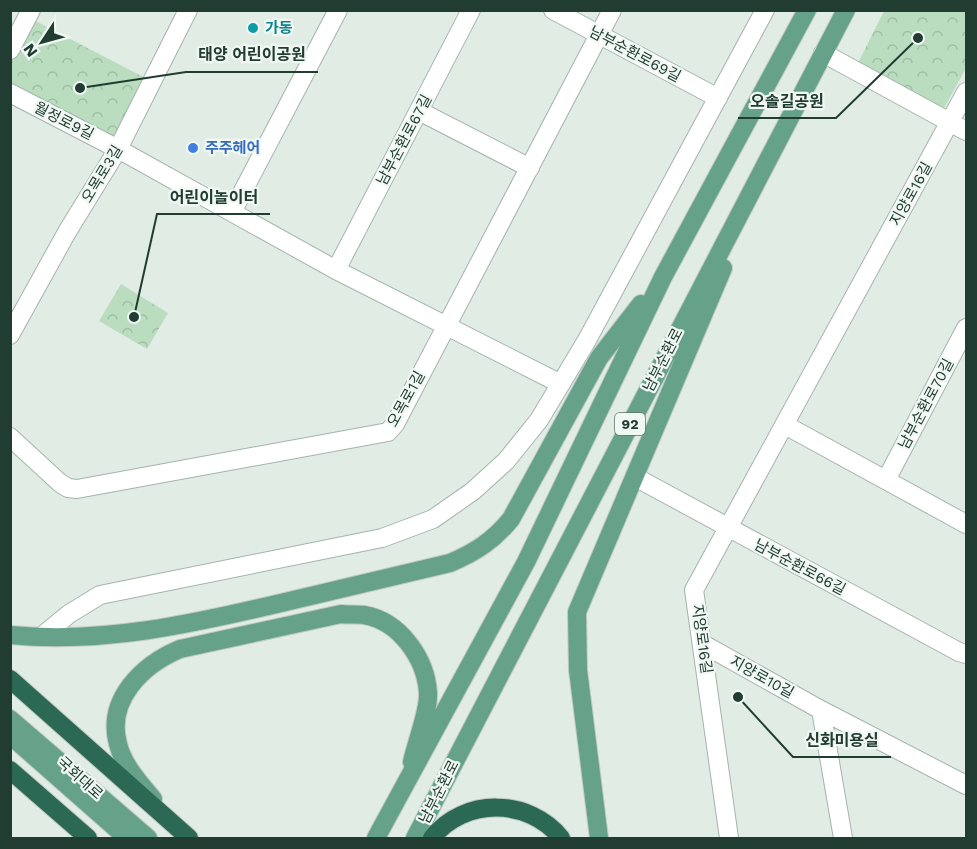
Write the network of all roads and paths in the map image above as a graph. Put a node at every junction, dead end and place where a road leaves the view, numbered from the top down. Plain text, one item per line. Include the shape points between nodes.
1 (31, 10) edge
2 (188, 10) edge
3 (338, 10) edge
4 (471, 10) edge
5 (553, 10) edge
6 (612, 10) edge
7 (765, 10) edge
8 (807, 10) edge
9 (846, 10) edge
10 (600, 35) junction
11 (10, 50) edge
12 (823, 53) junction
13 (966, 92) edge
14 (10, 93) edge
15 (718, 98) junction
16 (419, 111) junction
17 (950, 122) junction
18 (966, 131) edge
19 (778, 139) junction
20 (118, 149) junction
21 (530, 168) junction
22 (232, 212) junction
23 (336, 270) junction
24 (663, 277) junction
25 (445, 326) junction
26 (966, 328) edge
27 (10, 335) edge
28 (587, 340) junction
29 (605, 350) junction
30 (561, 384) junction
31 (785, 424) junction
32 (10, 437) edge
33 (634, 477) junction
34 (886, 480) junction
35 (966, 524) edge
36 (728, 528) junction
37 (10, 635) edge
38 (41, 637) junction
39 (703, 644) junction
40 (966, 654) edge
41 (10, 679) edge
42 (821, 710) junction
43 (10, 719) edge
44 (10, 735) edge
45 (10, 770) edge
46 (966, 785) edge
47 (404, 791) junction
48 (183, 833) edge
49 (88, 838) edge
50 (127, 838) edge
51 (148, 838) edge
52 (376, 838) edge
53 (415, 838) edge
54 (432, 838) edge
55 (561, 838) edge
56 (599, 838) edge
57 (729, 838) edge
58 (843, 838) edge

1 - 11 street
2 - 20 street, 오목로3길
3 - 22 street
4 - 16 street, 남부순환로67길
5 - 10 street, 남부순환로69길
6 - 10 street, 오목로1길
7 - 15 street
8 - 24 main road, 남부순환로 / 92
9 - 12 main road, 남부순환로 / 92
10 - 15 street, 남부순환로69길
10 - 21 street, 오목로1길
12 - 17 street
12 - 19 main road, 남부순환로 / 92
13 - 17 street
14 - 20 street, 월정로9길
15 - 28 street
16 - 21 street
16 - 23 street, 남부순환로67길
17 - 18 street
17 - 31 street, 지양로16길
19 - 33 main road
19 - 53 main road, 남부순환로 / 92
20 - 22 street
20 - 27 street, 오목로3길
21 - 25 street, 오목로1길
22 - 23 street
23 - 25 street
24 - 29 main road
24 - 47 main road, 남부순환로 / 92 via 526,562
25 - 30 street
25 - 32 street, 오목로1길 via 395,424 381,436 77,489 60,483
26 - 34 street, 남부순환로70길
28 - 29 street
28 - 30 street
29 - 38 main road via 511,519 476,552 450,563 197,623 115,635
30 - 38 street via 539,420 506,461 433,519 382,538 113,591 88,601
31 - 34 street
31 - 36 street, 지양로16길
33 - 36 street, 남부순환로66길
33 - 56 main road via 577,612 578,670
34 - 35 street
36 - 39 street, 지양로16길 via 694,590
36 - 40 street, 남부순환로66길
37 - 38 main road
39 - 42 street, 지양로10길
39 - 57 street, 지양로16길
41 - 48 highway
42 - 46 street, 지양로10길
42 - 58 street
43 - 51 main road, 국회대로
44 - 50 main road, 국회대로
45 - 49 highway
47 - 48 main road via 428,695 424,665 407,640 387,625 366,615 341,614 180,649 157,659 121,699 115,723 118,746 132,773
47 - 52 main road, 남부순환로 / 92
54 - 55 highway via 459,817 500,807 538,817

